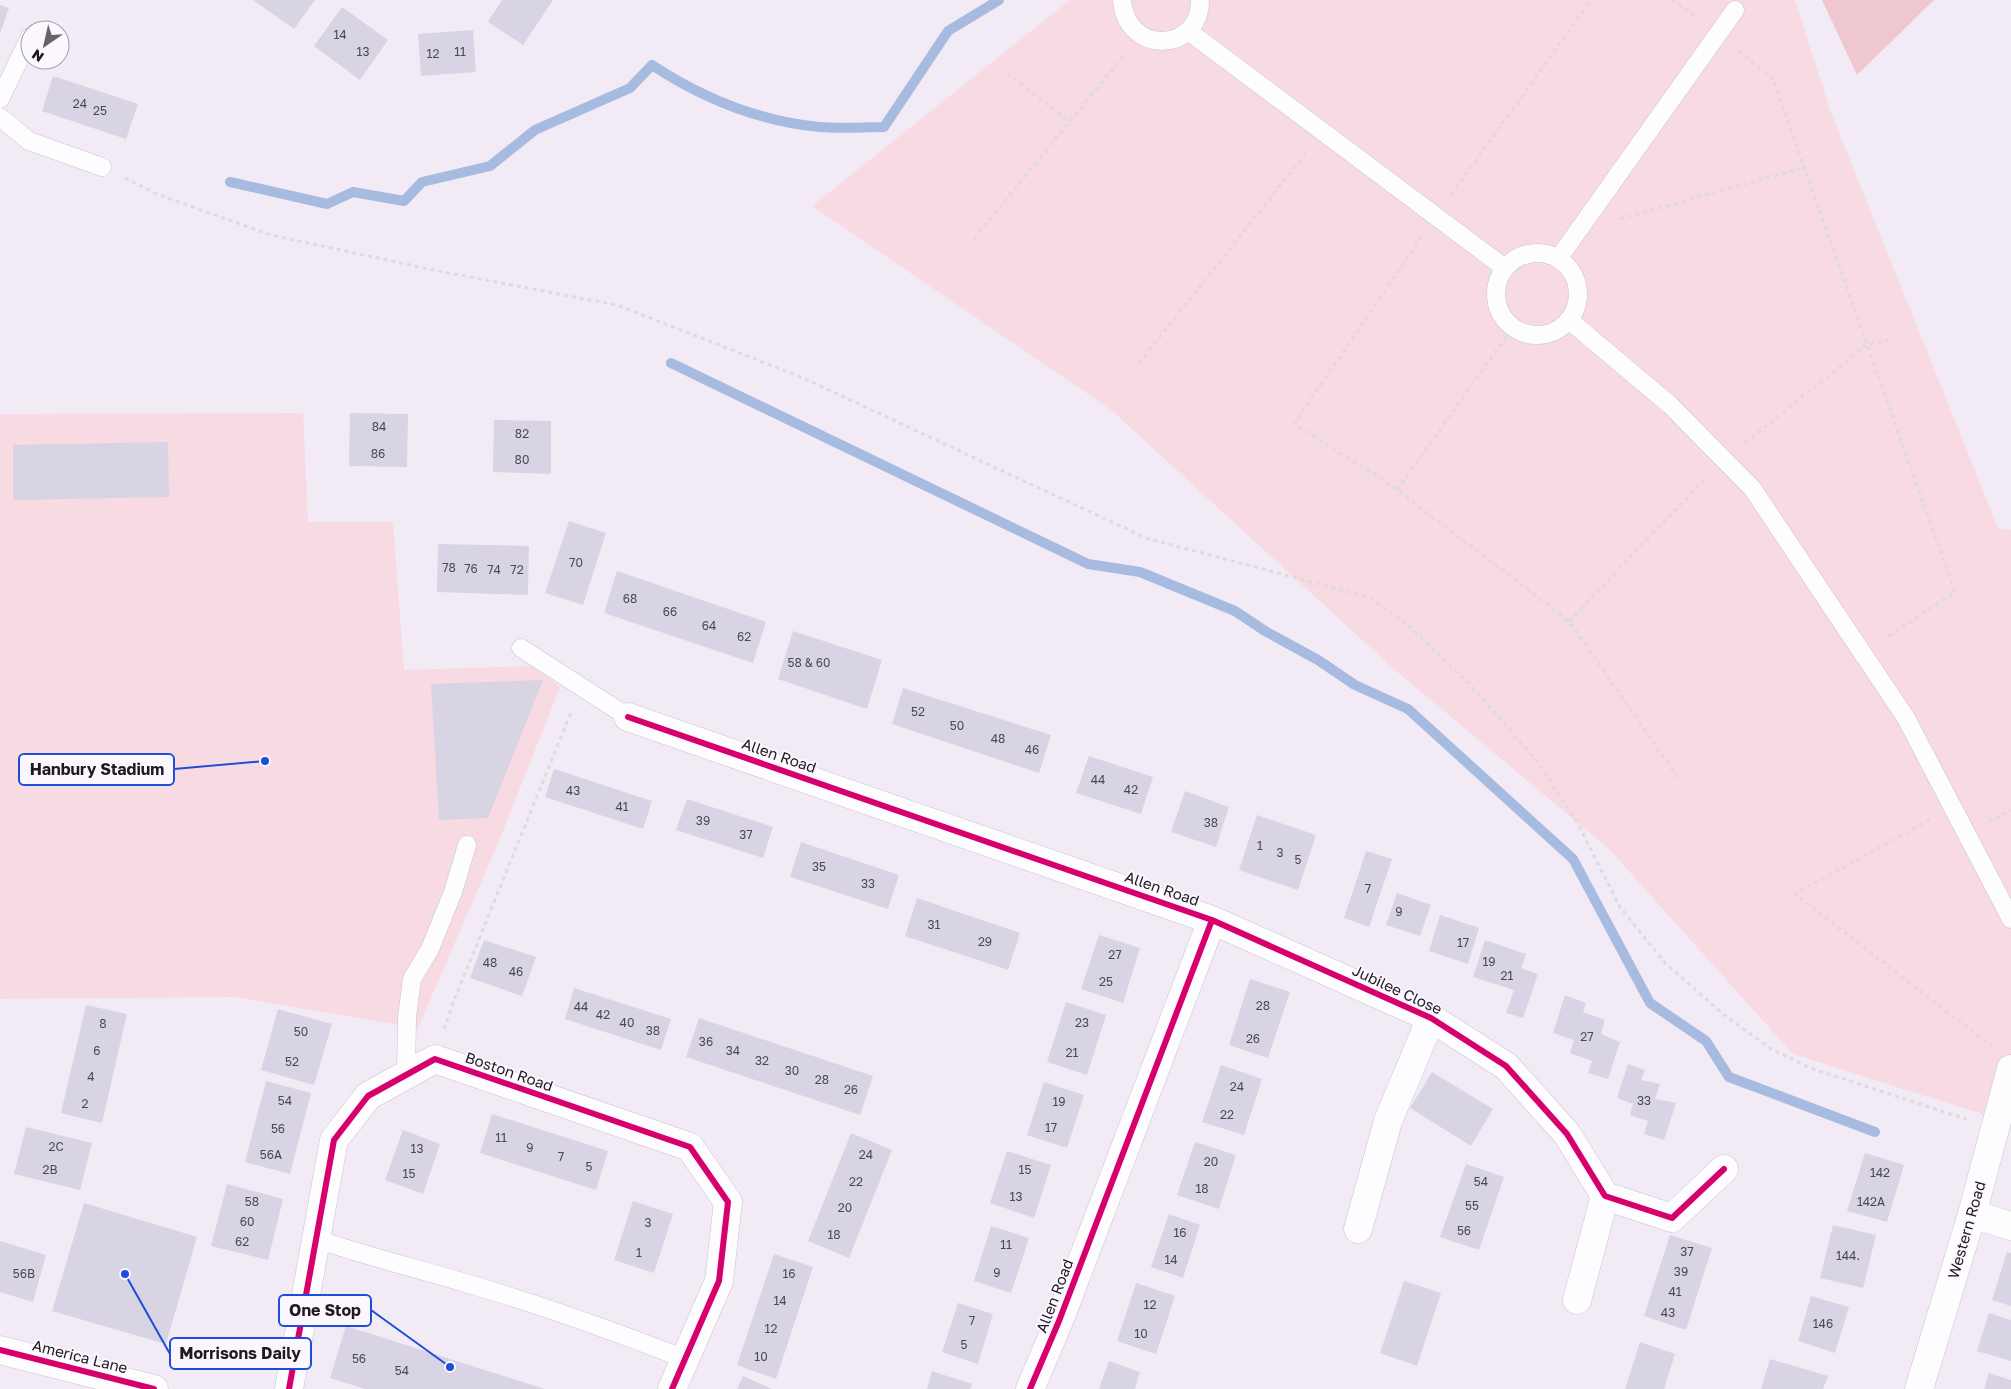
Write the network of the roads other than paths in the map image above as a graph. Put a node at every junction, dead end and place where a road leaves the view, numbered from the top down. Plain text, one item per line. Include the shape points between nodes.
1 (1122, 0) edge
2 (1200, 0) edge
3 (1735, 10) dead end
4 (1188, 30) junction
5 (20, 58) edge
6 (0, 99) edge
7 (0, 117) edge
8 (102, 167) road end
9 (1558, 259) junction
10 (1505, 268) junction
11 (1569, 320) junction
12 (521, 648) dead end
13 (628, 717) joint
14 (467, 845) dead end
15 (2011, 919) edge
16 (1212, 920) junction
17 (1431, 1018) junction
18 (2004, 1060) edge
19 (406, 1074) junction
20 (1724, 1169) dead end
21 (1605, 1196) junction
22 (1972, 1214) junction
23 (2011, 1226) edge
24 (1358, 1229) dead end
25 (316, 1239) junction
26 (1577, 1300) dead end
27 (0, 1350) edge
28 (685, 1359) junction
29 (154, 1389) edge
30 (289, 1389) edge
31 (672, 1389) edge
32 (1030, 1389) edge
33 (1920, 1389) edge

1 - 4 lane via 1130,26 1140,35 1166,41 1178,38
2 - 4 lane via 1196,21
3 - 9 lane
4 - 10 lane
5 - 6 lane
7 - 8 lane via 29,141
9 - 10 lane via 1540,252 1527,254
9 - 11 lane via 1574,274 1578,287 1578,301
10 - 11 lane via 1496,292 1498,306 1513,327 1539,335 1553,332
11 - 15 lane via 1670,405 1752,488 1906,718
12 - 13 lane
13 - 16 street, Allen Road
14 - 19 lane via 433,941 412,979 407,1017
16 - 17 street, Jubilee Close
16 - 32 street, Allen Road
17 - 21 street, Jubilee Close via 1506,1066 1567,1134
17 - 24 street, Jubilee Close via 1388,1122
18 - 22 street, Western Road via 1995,1128
19 - 25 street via 368,1096 334,1140
19 - 28 street, Boston Road via 435,1058 690,1147 728,1202 719,1281
20 - 21 street via 1672,1218
21 - 26 street
22 - 23 street
22 - 33 street, Western Road
25 - 28 lane via 617,1332
25 - 30 street
27 - 29 street, America Lane
28 - 31 street, Boston Road

